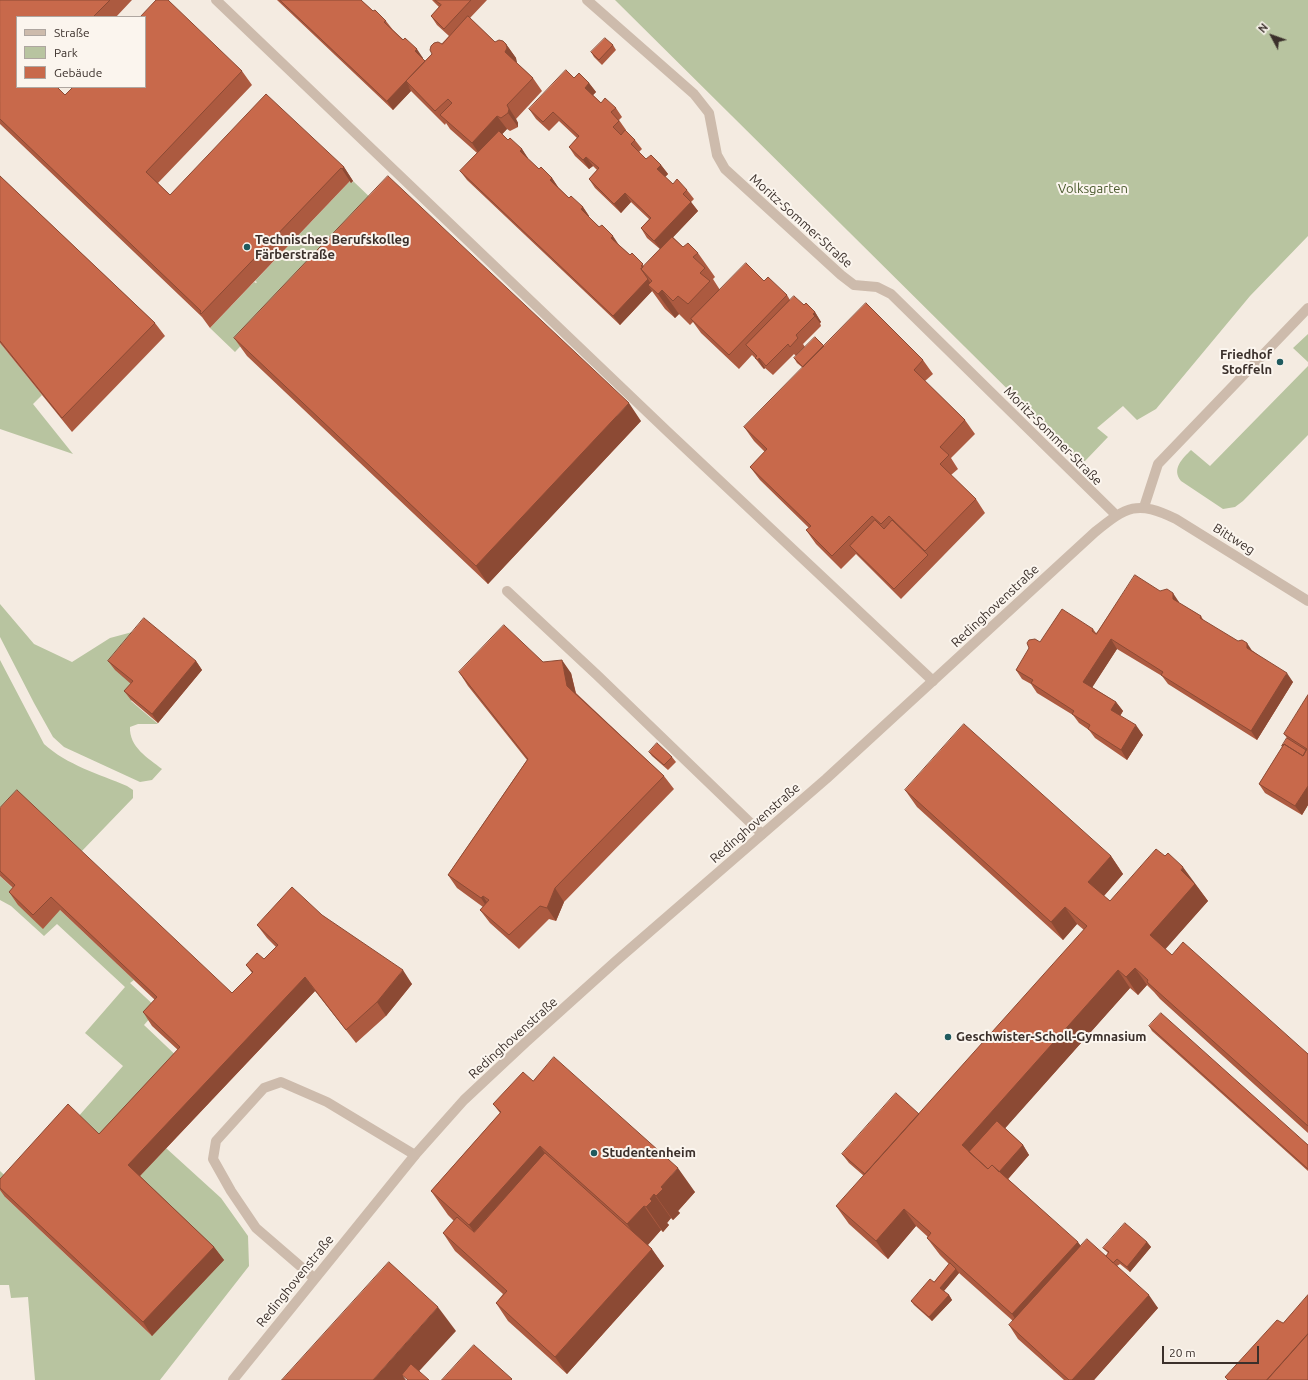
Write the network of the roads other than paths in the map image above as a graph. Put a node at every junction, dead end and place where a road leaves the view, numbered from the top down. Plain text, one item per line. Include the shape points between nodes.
1 (216, 0) edge
2 (587, 0) edge
3 (1308, 308) edge
4 (1144, 507) junction
5 (1116, 515) junction
6 (507, 591) dead end
7 (1308, 601) edge
8 (933, 681) junction
9 (762, 834) junction
10 (415, 1154) junction
11 (314, 1278) junction
12 (232, 1380) edge

1 - 8 street
2 - 5 street, Moritz-Sommer-Straße via 694,94 709,113 717,155 725,168 854,285 877,287 891,294
3 - 4 street via 1158,464
4 - 5 street, Redinghovenstraße
4 - 7 street, Bittweg via 1159,510 1176,518
5 - 8 street, Redinghovenstraße
6 - 9 street
8 - 9 street, Redinghovenstraße
9 - 10 street, Redinghovenstraße via 526,1042 464,1100
10 - 11 street, Redinghovenstraße
10 - 11 street via 327,1102 281,1082 264,1088 216,1141 213,1159 256,1228
11 - 12 street, Redinghovenstraße

